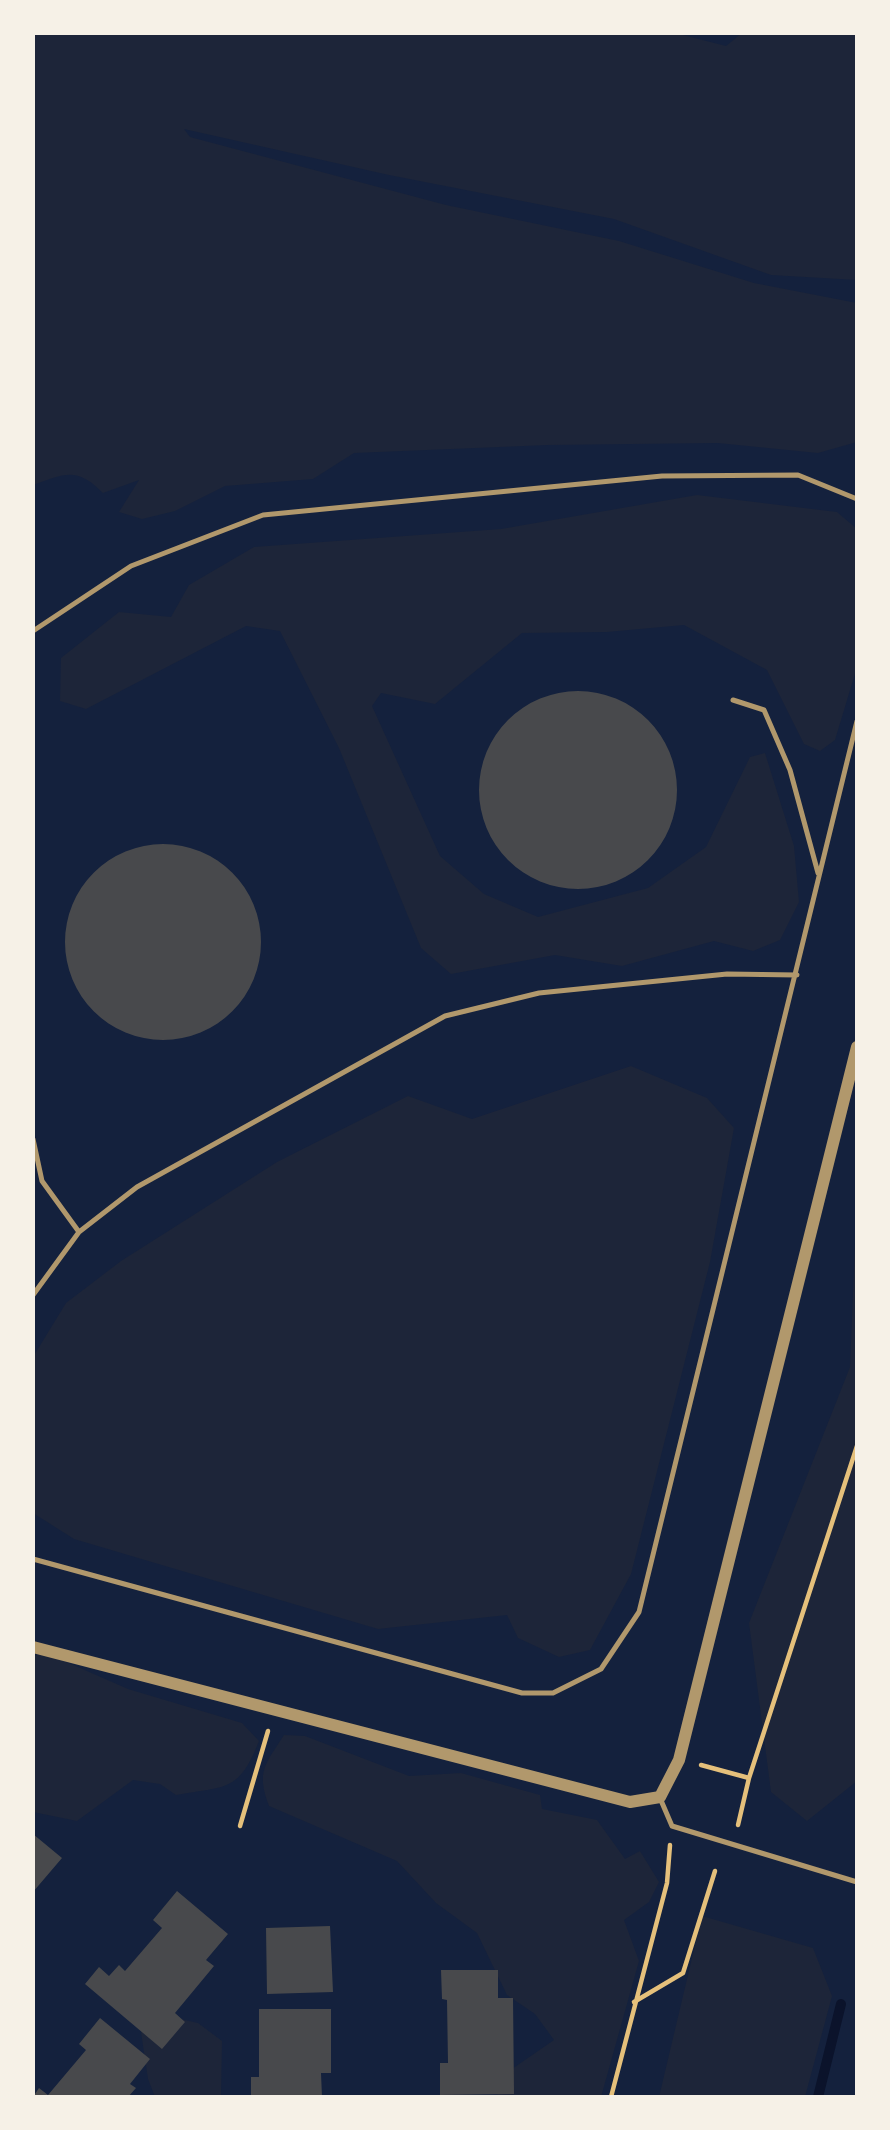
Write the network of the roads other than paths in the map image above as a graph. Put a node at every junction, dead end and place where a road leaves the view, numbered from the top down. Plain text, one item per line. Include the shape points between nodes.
1 (857, 499) edge
2 (33, 631) edge
3 (733, 700) dead end
4 (857, 721) edge
5 (819, 876) junction
6 (797, 975) junction
7 (857, 1046) edge
8 (33, 1139) edge
9 (33, 1171) edge
10 (42, 1181) junction
11 (79, 1233) junction
12 (33, 1295) edge
13 (33, 1559) edge
14 (33, 1647) edge
15 (660, 1797) junction
16 (857, 1882) edge

1 - 2 lane via 798,475 662,476 263,515 131,566
3 - 5 lane via 764,710 790,770
4 - 5 lane
5 - 6 lane
6 - 11 lane via 727,974 539,993 445,1016 137,1188
6 - 13 lane via 639,1612 601,1669 553,1693 522,1693
7 - 15 street via 679,1760
8 - 10 lane
9 - 10 lane
10 - 11 lane
11 - 12 lane
14 - 15 street via 630,1802
15 - 16 lane via 672,1826

